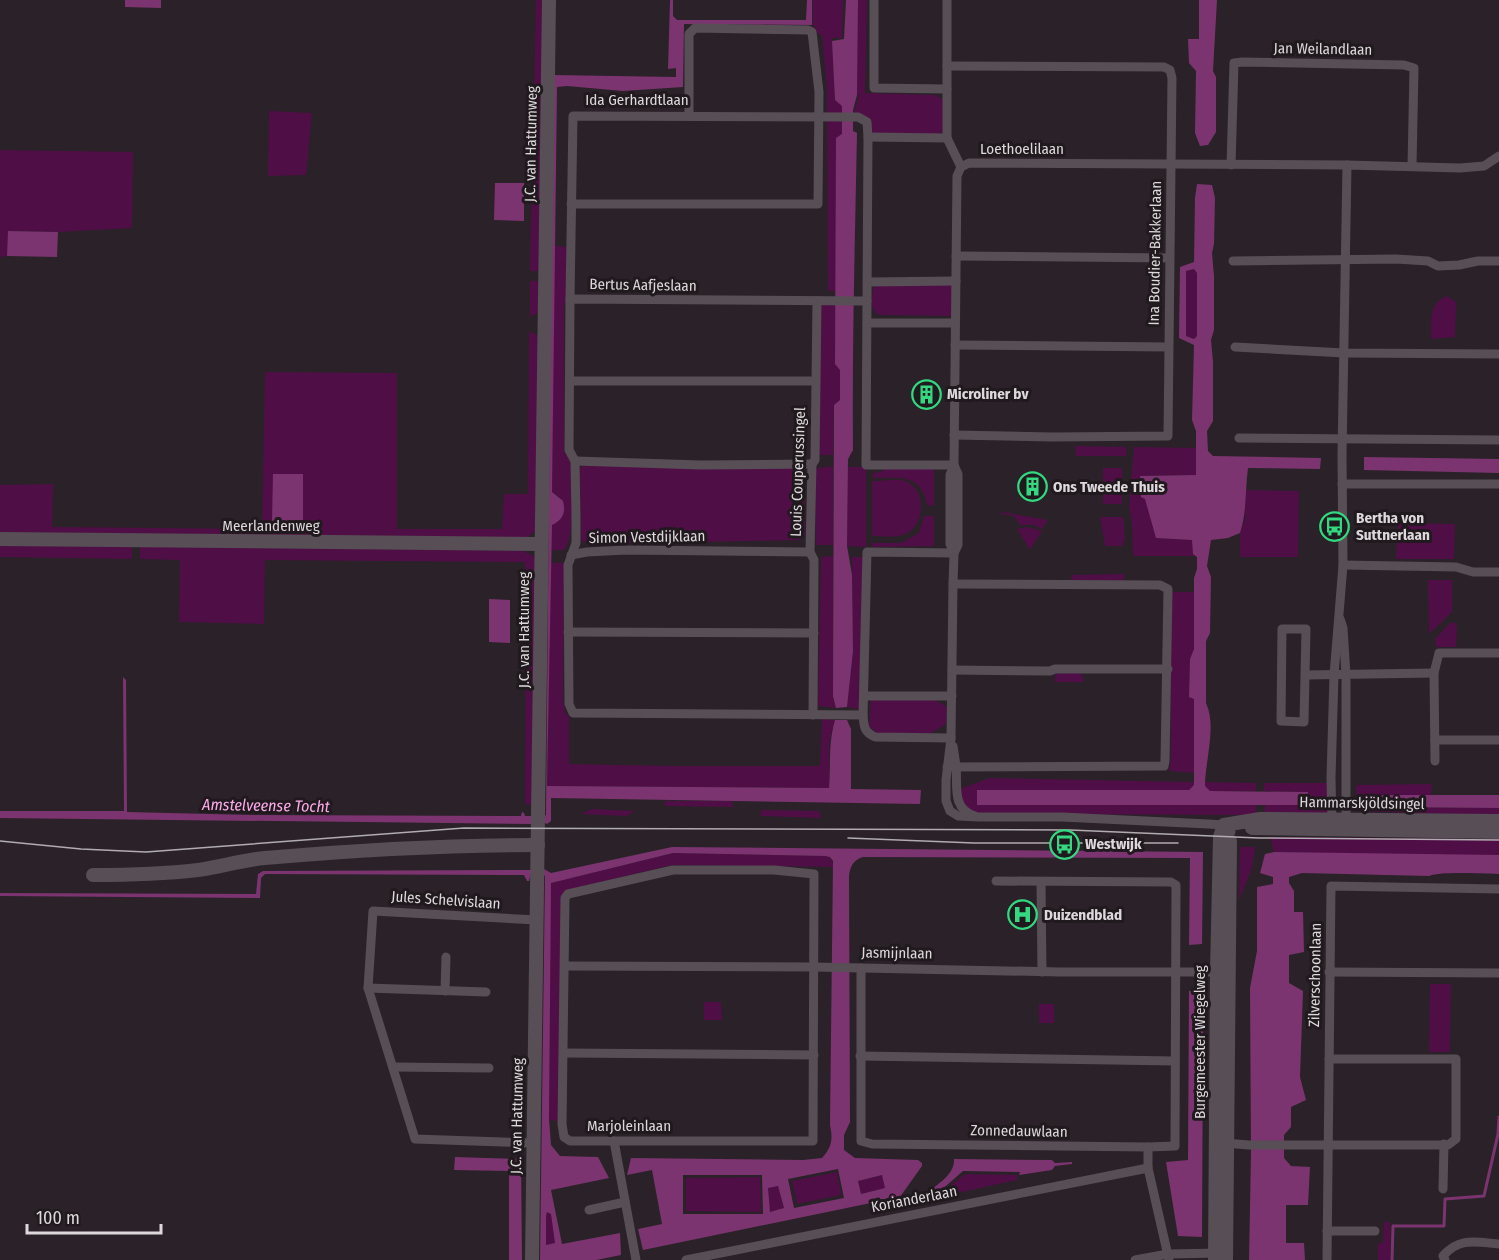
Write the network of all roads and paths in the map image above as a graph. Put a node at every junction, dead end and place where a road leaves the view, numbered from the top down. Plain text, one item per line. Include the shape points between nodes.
1 (549, 0) edge
2 (874, 0) edge
3 (947, 0) edge
4 (947, 66) junction
5 (947, 89) junction
6 (689, 116) junction
7 (819, 117) junction
8 (868, 137) junction
9 (947, 138) junction
10 (1499, 156) edge
11 (1171, 164) junction
12 (1231, 165) junction
13 (1347, 165) junction
14 (1413, 166) junction
15 (961, 167) junction
16 (571, 204) junction
17 (956, 256) junction
18 (1169, 258) junction
19 (1345, 260) junction
20 (1233, 261) dead end
21 (1499, 261) edge
22 (956, 280) junction
23 (868, 282) junction
24 (570, 298) junction
25 (817, 301) junction
26 (862, 301) junction
27 (867, 323) junction
28 (956, 323) junction
29 (955, 345) junction
30 (1168, 347) junction
31 (1235, 347) dead end
32 (1344, 353) junction
33 (1499, 354) edge
34 (570, 381) junction
35 (815, 381) junction
36 (954, 435) junction
37 (1239, 438) dead end
38 (1343, 439) junction
39 (1499, 440) edge
40 (575, 461) junction
41 (812, 464) junction
42 (954, 465) junction
43 (1342, 484) junction
44 (1499, 484) edge
45 (0, 539) edge
46 (541, 544) junction
47 (810, 552) junction
48 (954, 553) junction
49 (571, 555) junction
50 (1343, 565) junction
51 (1499, 572) edge
52 (953, 584) junction
53 (1340, 619) junction
54 (568, 632) junction
55 (814, 633) junction
56 (1499, 653) edge
57 (1168, 669) junction
58 (952, 670) junction
59 (1434, 673) junction
60 (1306, 675) junction
61 (1334, 675) junction
62 (1346, 675) junction
63 (864, 696) junction
64 (952, 696) junction
65 (813, 715) junction
66 (863, 715) junction
67 (951, 738) junction
68 (1436, 740) junction
69 (1499, 740) edge
70 (1435, 761) dead end
71 (952, 767) junction
72 (1499, 821) edge
73 (1339, 825) junction
74 (1227, 828) junction
75 (1499, 832) edge
76 (538, 845) junction
77 (93, 874) dead end
78 (996, 881) dead end
79 (1041, 882) junction
80 (1499, 889) edge
81 (537, 920) junction
82 (446, 957) dead end
83 (566, 966) junction
84 (814, 967) junction
85 (858, 968) junction
86 (1176, 971) junction
87 (1042, 972) junction
88 (1223, 972) junction
89 (1329, 972) junction
90 (1499, 973) edge
91 (368, 988) junction
92 (445, 991) junction
93 (486, 992) dead end
94 (564, 1053) junction
95 (814, 1055) junction
96 (860, 1056) junction
97 (1329, 1059) junction
98 (1175, 1061) junction
99 (393, 1067) junction
100 (489, 1068) dead end
101 (614, 1141) junction
102 (533, 1143) junction
103 (1222, 1143) junction
104 (1444, 1144) junction
105 (1328, 1145) junction
106 (1148, 1148) junction
107 (1148, 1168) junction
108 (1443, 1189) dead end
109 (625, 1202) junction
110 (589, 1210) dead end
111 (1327, 1231) junction
112 (1375, 1231) dead end
113 (1499, 1244) edge
114 (1168, 1257) edge
115 (1220, 1257) edge
116 (532, 1260) edge
117 (636, 1260) edge
118 (686, 1260) edge
119 (1135, 1260) edge
120 (1327, 1260) edge
121 (1445, 1260) edge

1 - 46 street, J.C. van Hattumweg
2 - 5 street via 874,88
3 - 4 street
4 - 5 street
4 - 11 street, Ina Boudier-Bakkerlaan via 1164,67 1170,70 1172,78
5 - 9 street
6 - 7 street, Ida Gerhardtlaan
6 - 7 street via 689,34 694,28 812,32
6 - 16 street, Ida Gerhardtlaan via 573,116
7 - 8 street, Ida Gerhardtlaan via 858,117 867,122
7 - 16 street via 818,204
8 - 9 street
8 - 23 street
9 - 15 street
10 - 14 street via 1484,166
11 - 12 street, Loethoelilaan
11 - 15 street, Loethoelilaan via 969,163
11 - 18 street, Ina Boudier-Bakkerlaan
12 - 13 street, Loethoelilaan
12 - 14 street, Jan Weilandlaan via 1234,63 1242,62 1414,68
13 - 14 street
13 - 19 street
15 - 17 street, Loethoelilaan via 957,176
16 - 24 street, Ida Gerhardtlaan
17 - 18 street
17 - 22 street, Loethoelilaan
18 - 30 street, Ina Boudier-Bakkerlaan
19 - 20 street
19 - 21 street via 1428,261 1438,266
19 - 32 street
22 - 23 street
22 - 28 street, Loethoelilaan
23 - 26 street
24 - 25 street, Bertus Aafjeslaan
24 - 34 street, Bertus Aafjeslaan
25 - 26 street, Bertus Aafjeslaan
25 - 35 street, Louis Couperussingel
26 - 27 street
27 - 28 street
27 - 42 street via 866,465
28 - 29 street, Loethoelilaan
29 - 30 street
29 - 36 street, Loethoelilaan
30 - 36 street, Ina Boudier-Bakkerlaan via 1168,436
31 - 32 street
32 - 33 street
32 - 38 street
34 - 35 street
34 - 40 street, Bertus Aafjeslaan via 569,450
35 - 41 street, Louis Couperussingel
36 - 42 street, Loethoelilaan
37 - 38 street
38 - 39 street
38 - 43 street
40 - 41 street
40 - 49 street, Bertus Aafjeslaan via 576,543
41 - 47 street, Louis Couperussingel
42 - 48 street, Loethoelilaan via 950,475 950,544
43 - 44 street
43 - 50 street
45 - 46 street, Meerlandenweg
46 - 76 street, J.C. van Hattumweg
47 - 49 street, Simon Vestdijklaan via 626,550
47 - 55 street, Louis Couperussingel via 814,560
48 - 52 street, Loethoelilaan
48 - 63 street via 867,552
49 - 54 street, Simon Vestdijklaan
50 - 51 street via 1456,567 1473,572
50 - 53 street
52 - 57 street via 1160,585 1168,589
52 - 58 street, Loethoelilaan
53 - 61 street
53 - 62 street
54 - 55 street
54 - 65 street, Simon Vestdijklaan via 569,704 573,713
55 - 65 street, Louis Couperussingel
56 - 59 street via 1439,653
57 - 58 street
57 - 71 street via 1164,766
58 - 64 street, Loethoelilaan
59 - 62 street
59 - 68 street
60 - 60 street via 1306,629 1282,629 1281,721 1304,722
60 - 61 street
61 - 62 street
61 - 73 street via 1331,778
62 - 73 street
63 - 64 street
63 - 66 street
64 - 67 street, Loethoelilaan
65 - 66 street
66 - 67 street via 864,729 875,737
67 - 71 street, Loethoelilaan
68 - 69 street
68 - 70 street
71 - 74 street, Loethoelilaan via 946,801 950,811 958,816 1062,817
72 - 73 street, Hammarskjöldsingel
73 - 74 street, Hammarskjöldsingel
73 - 75 street, Hammarskjöldsingel
74 - 88 street, Burgemeester Wiegelweg
76 - 77 street via 300,855 147,875
76 - 81 street, J.C. van Hattumweg
78 - 79 street
79 - 86 street, Zonnedauwlaan via 1176,885
79 - 87 street
80 - 89 street, Zilverschoonlaan via 1332,886
81 - 91 street, Jules Schelvislaan via 374,911
81 - 102 street, J.C. van Hattumweg
82 - 92 street
83 - 84 street, Jasmijnlaan
83 - 84 street, Marjoleinlaan via 568,894 673,870 771,870 814,874
83 - 94 street, Marjoleinlaan
84 - 85 street, Jasmijnlaan
84 - 95 street, Marjoleinlaan
85 - 87 street, Jasmijnlaan
85 - 96 street, Zonnedauwlaan
86 - 87 street, Jasmijnlaan
86 - 88 street, Jasmijnlaan
86 - 98 street, Zonnedauwlaan
88 - 103 street, Burgemeester Wiegelweg
89 - 90 street
89 - 97 street, Zilverschoonlaan
91 - 92 street
91 - 99 street, Jules Schelvislaan
92 - 93 street
94 - 95 street
94 - 101 street, Marjoleinlaan via 564,1137 570,1141
95 - 101 street, Marjoleinlaan via 813,1142
96 - 98 street
96 - 106 street, Zonnedauwlaan via 861,1141
97 - 104 street via 1456,1059 1456,1140
97 - 105 street, Zilverschoonlaan
98 - 106 street, Zonnedauwlaan via 1175,1146
99 - 100 street
99 - 102 street, Jules Schelvislaan via 415,1139
101 - 109 street
102 - 116 street, J.C. van Hattumweg
103 - 105 street
103 - 115 street, Burgemeester Wiegelweg
104 - 105 street
104 - 108 street
105 - 111 street, Zilverschoonlaan
106 - 107 street
107 - 114 street
107 - 118 street, Korianderlaan
109 - 110 street
109 - 117 street
111 - 112 street
111 - 120 street, Zilverschoonlaan
113 - 121 street via 1468,1242 1451,1246 1443,1256
114 - 115 street
114 - 119 street

